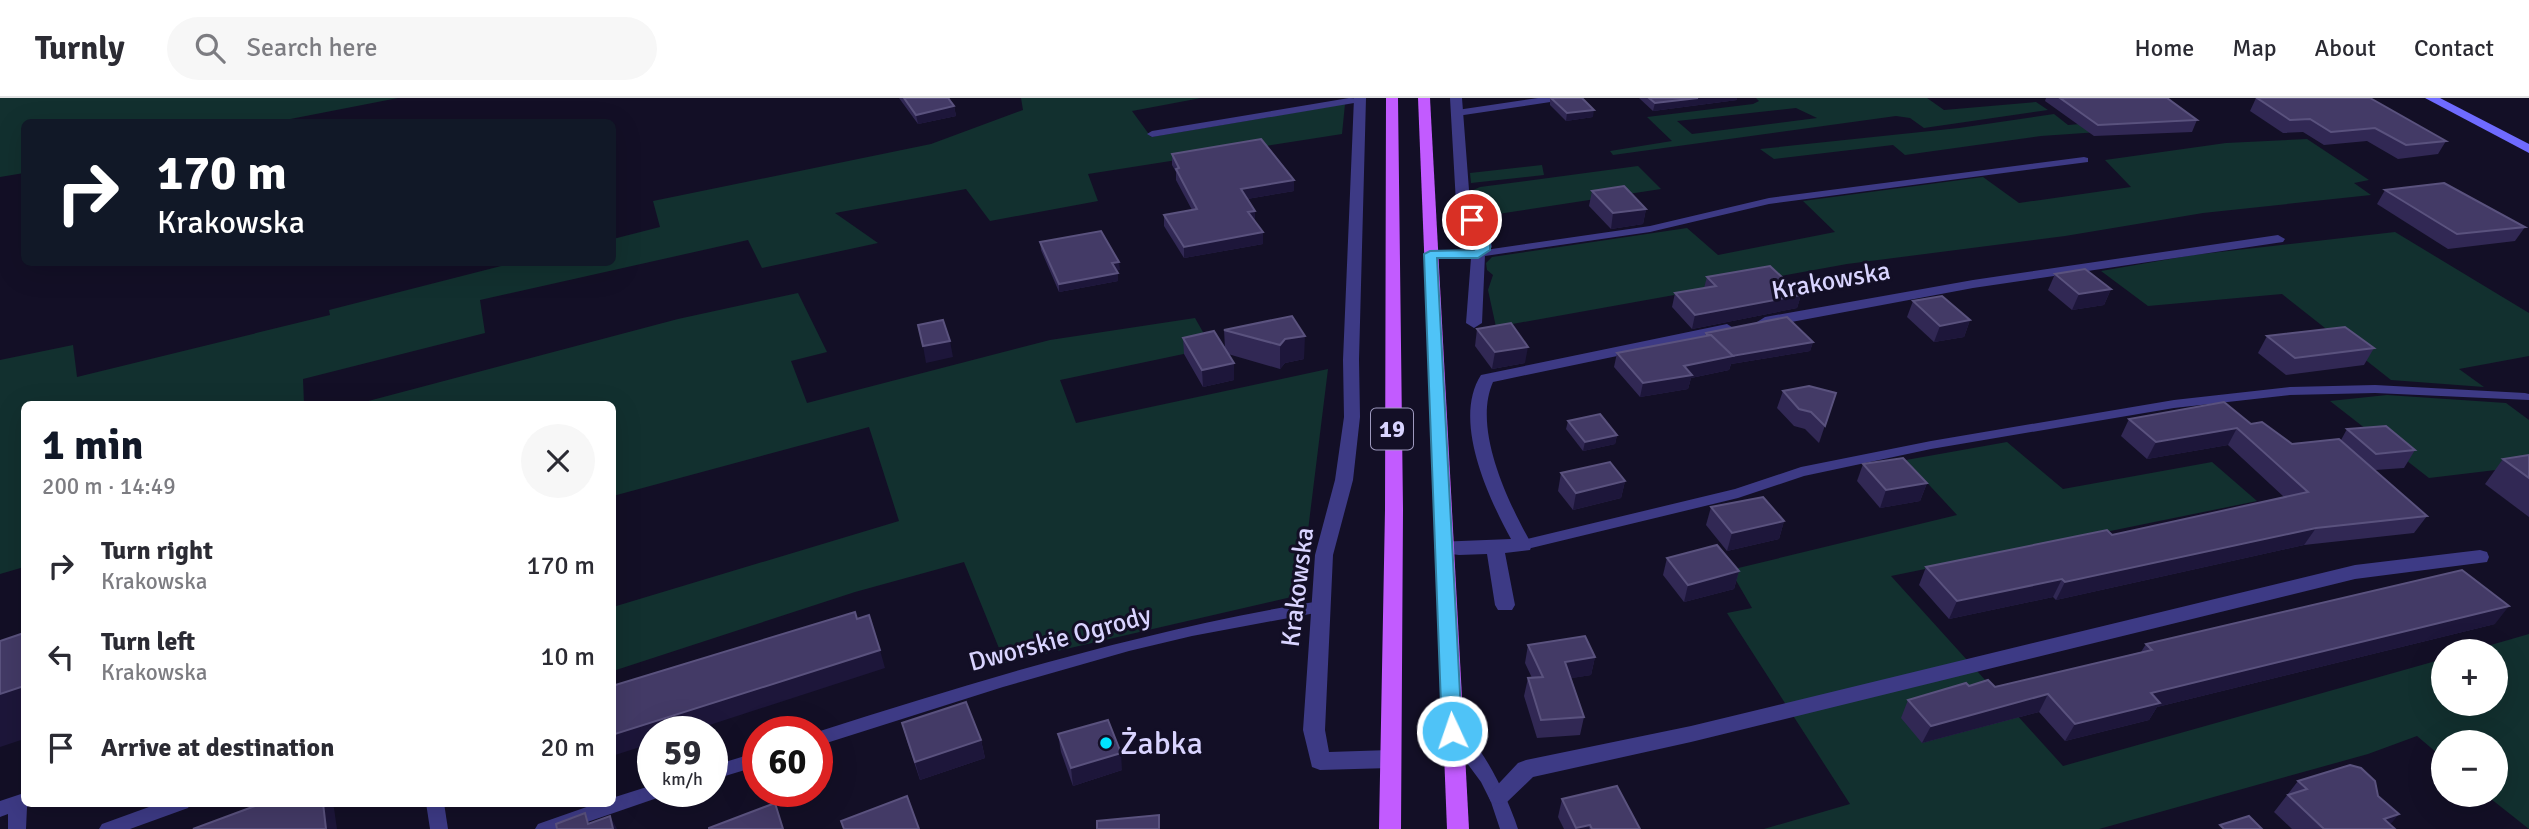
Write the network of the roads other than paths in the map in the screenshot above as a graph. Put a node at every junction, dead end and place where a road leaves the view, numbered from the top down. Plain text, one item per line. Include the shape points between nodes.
1 (1360, 98) edge
2 (1392, 98) edge
3 (1424, 98) edge
4 (1456, 98) edge
5 (1557, 98) edge
6 (2431, 98) edge
7 (1457, 113) junction
8 (1152, 134) dead end
9 (2529, 149) edge
10 (2084, 160) dead end
11 (2278, 239) dead end
12 (1430, 254) junction
13 (1478, 254) junction
14 (1474, 323) dead end
15 (2525, 397) dead end
16 (1523, 545) junction
17 (1443, 547) junction
18 (1495, 548) junction
19 (2480, 557) dead end
20 (1505, 604) dead end
21 (1320, 607) junction
22 (1452, 731) junction
23 (833, 734) edge
24 (1390, 759) junction
25 (1499, 795) junction
26 (637, 798) edge
27 (21, 801) edge
28 (616, 805) edge
29 (170, 807) edge
30 (436, 807) edge
31 (609, 807) edge
32 (0, 809) edge
33 (17, 829) edge
34 (108, 829) edge
35 (439, 829) edge
36 (544, 829) edge
37 (1391, 829) edge
38 (1458, 829) edge
39 (1509, 829) edge

1 - 8 lane
1 - 21 street, Krakowska via 1352,416 1344,480 1324,555
2 - 24 main road, 19
3 - 12 main road, 19
4 - 7 street
5 - 7 lane
6 - 9 street
7 - 13 street via 1463,203 1485,247
10 - 13 lane via 1769,201 1650,229
11 - 16 street, Krakowska via 1973,284 1487,378 1478,394 1484,462 1494,492
12 - 13 street
12 - 17 main road, 19
13 - 14 street
15 - 16 lane via 2302,390 2174,404 1801,472 1738,493
16 - 18 street
17 - 18 street
17 - 22 main road, 19
18 - 20 street
19 - 25 street via 2356,572 1691,734 1526,769
21 - 23 lane, Dworskie Ogrody via 1128,646
21 - 24 street, Krakowska via 1314,730 1320,761
22 - 25 lane
22 - 38 main road, 19
24 - 37 main road, 19
25 - 39 lane
26 - 28 lane
27 - 32 lane
27 - 33 lane
29 - 34 lane
30 - 35 lane
31 - 36 lane

